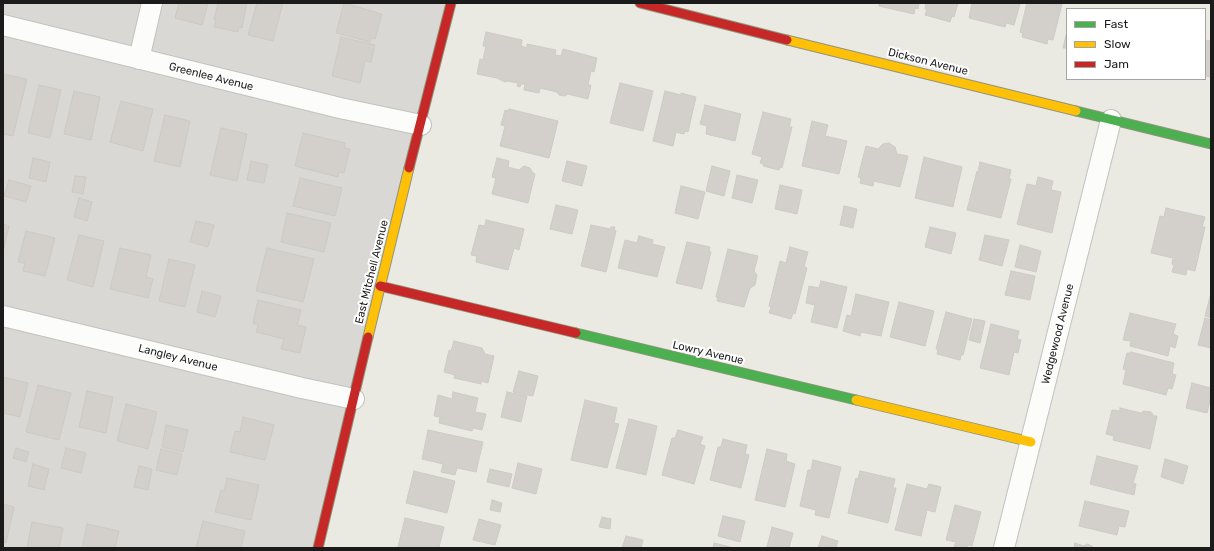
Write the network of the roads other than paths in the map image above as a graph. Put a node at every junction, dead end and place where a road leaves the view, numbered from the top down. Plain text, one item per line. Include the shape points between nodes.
1 (152, 3) edge
2 (451, 3) edge
3 (640, 3) edge
4 (3, 25) edge
5 (139, 59) junction
6 (1111, 120) junction
7 (421, 125) junction
8 (1211, 144) edge
9 (380, 286) junction
10 (3, 316) edge
11 (354, 399) junction
12 (1031, 442) junction
13 (318, 548) edge
14 (1004, 548) edge

1 - 5 street
2 - 7 street, East Mitchell Avenue
3 - 6 street, Dickson Avenue
4 - 5 street, Greenlee Avenue
5 - 7 street, Greenlee Avenue
6 - 8 street, Dickson Avenue
6 - 12 street, Wedgewood Avenue
7 - 9 street, East Mitchell Avenue
9 - 11 street, East Mitchell Avenue
9 - 12 street, Lowry Avenue
10 - 11 street, Langley Avenue
11 - 13 street, East Mitchell Avenue
12 - 14 street, Wedgewood Avenue

